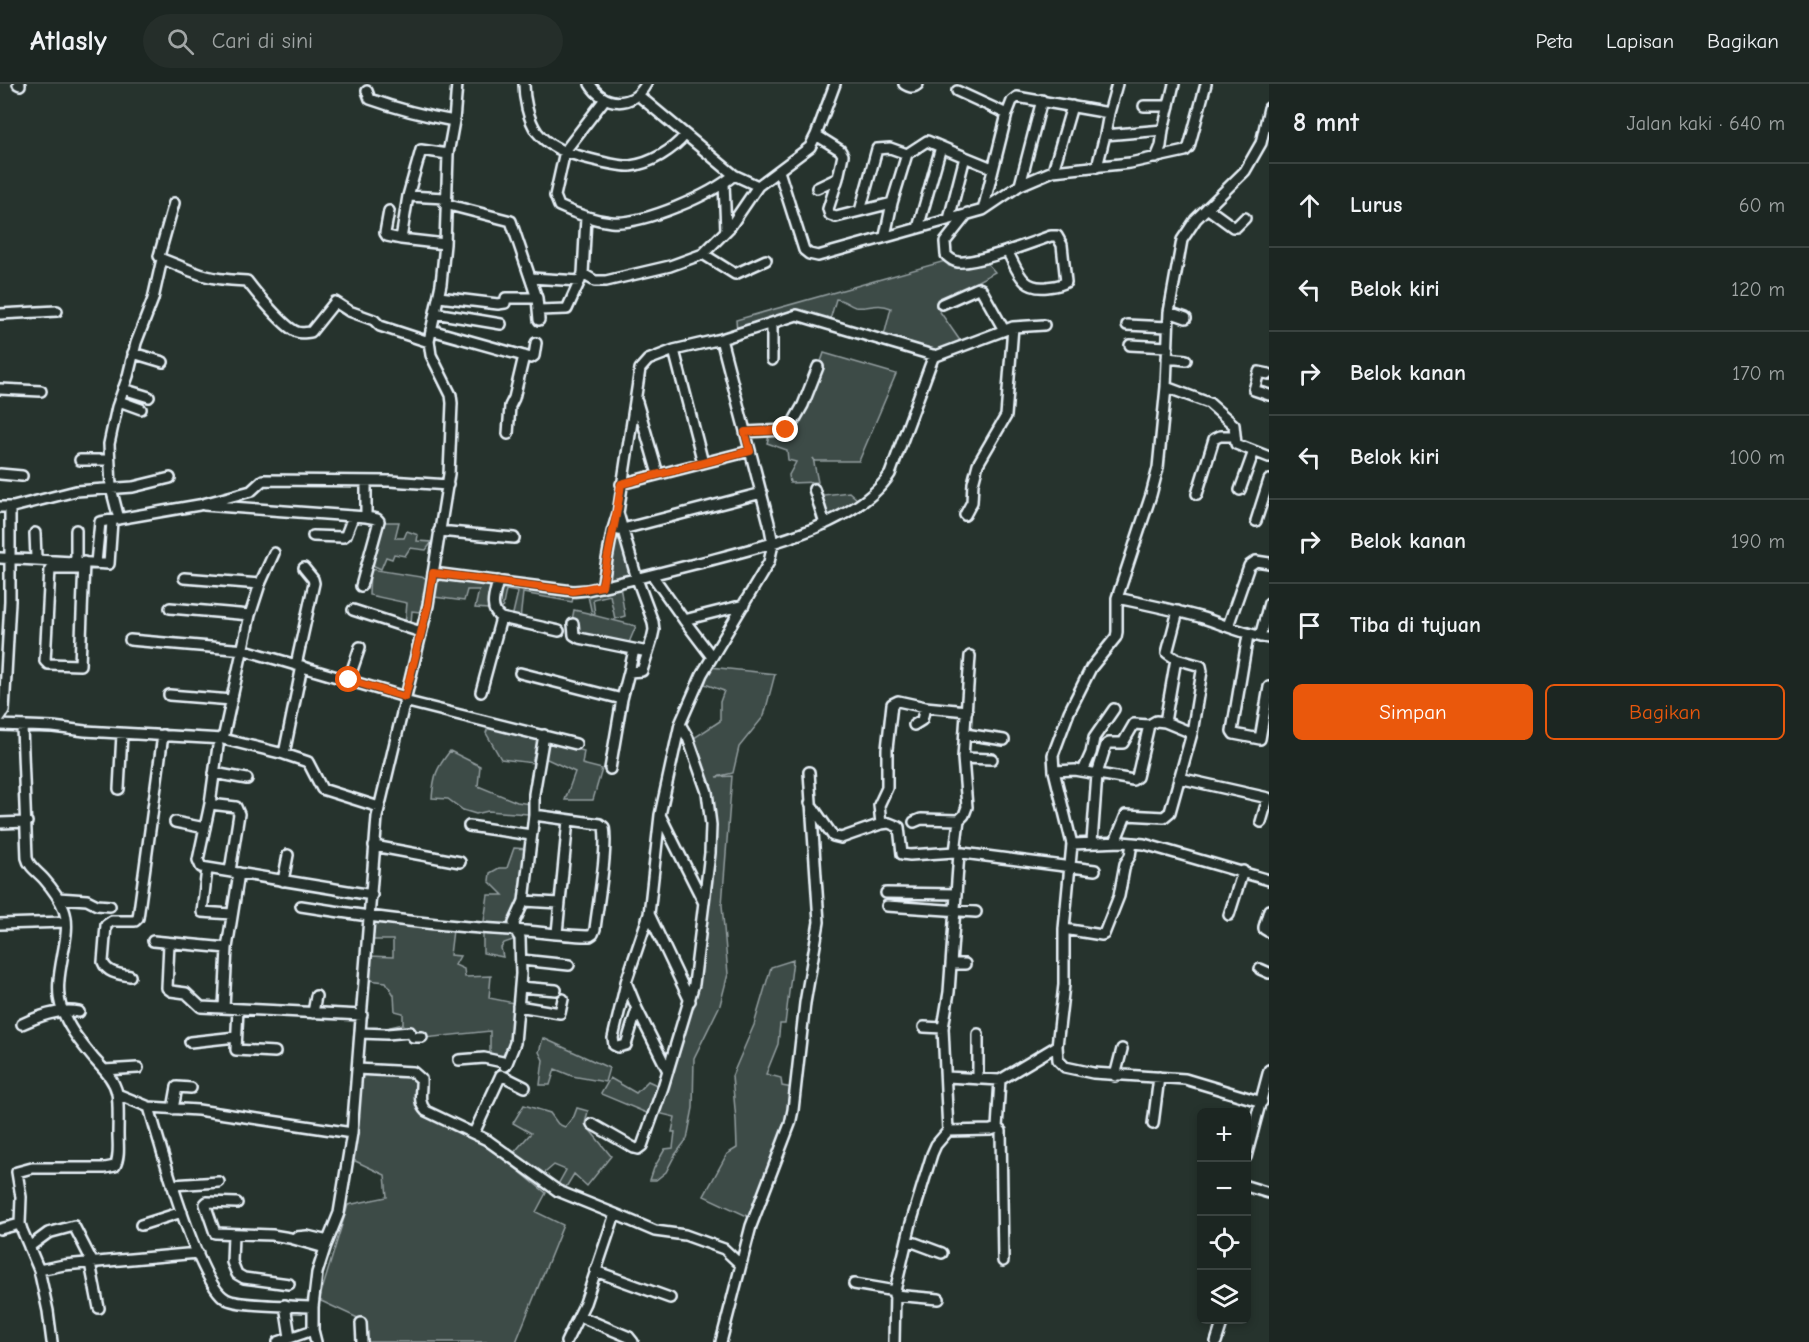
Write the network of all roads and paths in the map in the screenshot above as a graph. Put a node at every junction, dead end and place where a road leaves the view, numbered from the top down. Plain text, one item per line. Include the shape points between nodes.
1 (457, 84) edge
2 (524, 84) edge
3 (590, 84) edge
4 (646, 84) edge
5 (835, 84) edge
6 (904, 84) edge
7 (918, 84) edge
8 (1117, 84) edge
9 (1174, 84) edge
10 (1206, 84) edge
11 (367, 91) dead end
12 (957, 91) dead end
13 (638, 95) junction
14 (605, 99) junction
15 (1042, 100) junction
16 (1072, 106) junction
17 (1144, 106) dead end
18 (1169, 106) junction
19 (1269, 108) edge
20 (1109, 113) junction
21 (1007, 114) junction
22 (454, 122) junction
23 (1163, 130) junction
24 (685, 135) junction
25 (816, 135) junction
26 (1105, 135) junction
27 (941, 147) junction
28 (565, 151) junction
29 (448, 154) junction
30 (907, 154) junction
31 (965, 157) junction
32 (1156, 158) junction
33 (1097, 167) junction
34 (992, 168) junction
35 (779, 171) junction
36 (1053, 171) junction
37 (734, 175) junction
38 (838, 178) junction
39 (724, 183) junction
40 (1020, 185) junction
41 (758, 186) junction
42 (817, 188) dead end
43 (408, 196) junction
44 (445, 201) junction
45 (174, 202) dead end
46 (892, 203) junction
47 (1207, 208) junction
48 (983, 210) junction
49 (389, 211) dead end
50 (860, 211) junction
51 (968, 213) junction
52 (586, 217) junction
53 (1245, 218) dead end
54 (949, 219) junction
55 (918, 228) junction
56 (726, 231) junction
57 (885, 236) junction
58 (401, 239) junction
59 (445, 244) junction
60 (175, 251) dead end
61 (1007, 251) junction
62 (703, 254) junction
63 (766, 260) dead end
64 (166, 261) junction
65 (531, 278) junction
66 (581, 278) junction
67 (439, 297) junction
68 (537, 298) junction
69 (942, 304) dead end
70 (57, 311) dead end
71 (1169, 312) junction
72 (0, 314) edge
73 (435, 314) junction
74 (1186, 318) dead end
75 (771, 323) junction
76 (501, 324) dead end
77 (1044, 325) dead end
78 (1127, 325) dead end
79 (1168, 327) junction
80 (1009, 328) junction
81 (431, 330) junction
82 (721, 339) junction
83 (429, 342) junction
84 (536, 344) dead end
85 (1130, 345) dead end
86 (1168, 347) junction
87 (674, 350) junction
88 (134, 353) junction
89 (934, 355) junction
90 (524, 356) junction
91 (1167, 358) junction
92 (772, 360) dead end
93 (1186, 360) dead end
94 (163, 362) dead end
95 (818, 367) dead end
96 (1269, 374) edge
97 (1166, 387) junction
98 (0, 388) edge
99 (123, 389) junction
100 (41, 392) dead end
101 (1269, 395) edge
102 (149, 397) dead end
103 (636, 399) junction
104 (119, 401) junction
105 (141, 409) dead end
106 (745, 432) junction
107 (508, 434) dead end
108 (1234, 436) junction
109 (750, 451) junction
110 (1254, 451) junction
111 (1269, 457) edge
112 (80, 460) dead end
113 (109, 460) junction
114 (703, 463) junction
115 (0, 474) edge
116 (658, 474) junction
117 (22, 476) dead end
118 (170, 478) dead end
119 (1269, 480) edge
120 (366, 481) junction
121 (621, 484) junction
122 (448, 485) junction
123 (111, 488) junction
124 (814, 489) dead end
125 (1240, 490) dead end
126 (762, 493) junction
127 (1197, 495) dead end
128 (199, 505) junction
129 (0, 507) edge
130 (10, 512) dead end
131 (618, 513) junction
132 (965, 515) dead end
133 (353, 517) junction
134 (366, 517) junction
135 (116, 520) junction
136 (1256, 520) dead end
137 (825, 524) junction
138 (623, 529) junction
139 (76, 530) dead end
140 (439, 531) junction
141 (612, 532) junction
142 (35, 533) dead end
143 (313, 536) dead end
144 (514, 538) dead end
145 (773, 544) junction
146 (274, 553) dead end
147 (0, 558) edge
148 (11, 558) junction
149 (36, 558) junction
150 (1269, 563) edge
151 (81, 564) junction
152 (303, 568) dead end
153 (433, 573) junction
154 (652, 575) junction
155 (184, 578) dead end
156 (637, 579) junction
157 (498, 581) junction
158 (260, 584) junction
159 (361, 586) dead end
160 (602, 586) junction
161 (1118, 598) junction
162 (1269, 603) edge
163 (744, 605) junction
164 (170, 608) dead end
165 (353, 610) dead end
166 (1178, 611) junction
167 (250, 615) junction
168 (501, 618) junction
169 (684, 620) junction
170 (573, 624) dead end
171 (1228, 626) junction
172 (559, 631) dead end
173 (422, 632) junction
174 (1248, 635) junction
175 (1264, 638) edge
176 (130, 640) dead end
177 (360, 647) dead end
178 (242, 649) junction
179 (634, 650) junction
180 (648, 652) junction
181 (970, 656) dead end
182 (712, 657) junction
183 (1176, 659) junction
184 (299, 665) junction
185 (629, 672) junction
186 (520, 673) dead end
187 (349, 680) junction
188 (1269, 687) edge
189 (481, 692) dead end
190 (169, 695) dead end
191 (405, 699) junction
192 (622, 699) junction
193 (232, 700) junction
194 (926, 707) junction
195 (1114, 709) dead end
196 (967, 711) junction
197 (0, 717) edge
198 (1165, 722) junction
199 (680, 724) junction
200 (0, 725) edge
201 (914, 725) dead end
202 (1149, 725) junction
203 (22, 727) junction
204 (1192, 733) junction
205 (123, 734) junction
206 (965, 734) junction
207 (163, 735) junction
208 (544, 735) junction
209 (1004, 740) dead end
210 (1265, 740) edge
211 (221, 743) junction
212 (576, 744) dead end
213 (284, 754) junction
214 (963, 758) junction
215 (993, 759) dead end
216 (610, 769) dead end
217 (1053, 771) junction
218 (1083, 771) junction
219 (809, 772) dead end
220 (214, 773) junction
221 (1096, 774) junction
222 (1179, 778) junction
223 (247, 779) dead end
224 (119, 789) dead end
225 (810, 802) junction
226 (210, 804) junction
227 (379, 807) junction
228 (660, 814) junction
229 (534, 815) junction
230 (568, 820) junction
231 (960, 820) junction
232 (27, 822) junction
233 (175, 822) dead end
234 (914, 822) dead end
235 (1261, 822) dead end
236 (0, 823) edge
237 (881, 824) junction
238 (469, 826) dead end
239 (205, 828) junction
240 (531, 835) junction
241 (1092, 842) junction
242 (1115, 842) junction
243 (1132, 843) junction
244 (1072, 844) junction
245 (374, 846) junction
246 (957, 853) junction
247 (288, 855) dead end
248 (460, 862) dead end
249 (1070, 867) junction
250 (207, 868) junction
251 (1095, 870) dead end
252 (1243, 871) junction
253 (234, 872) junction
254 (1269, 880) edge
255 (283, 881) junction
256 (886, 893) dead end
257 (956, 894) junction
258 (372, 895) junction
259 (58, 898) junction
260 (524, 901) junction
261 (703, 901) junction
262 (559, 903) junction
263 (110, 906) dead end
264 (301, 906) dead end
265 (887, 906) dead end
266 (1269, 910) edge
267 (955, 911) junction
268 (976, 912) dead end
269 (231, 914) junction
270 (648, 914) junction
271 (1229, 915) dead end
272 (369, 917) junction
273 (66, 922) junction
274 (0, 924) edge
275 (1064, 929) junction
276 (513, 930) junction
277 (1269, 932) edge
278 (557, 933) junction
279 (153, 941) dead end
280 (169, 943) junction
281 (227, 948) junction
282 (522, 960) junction
283 (951, 964) junction
284 (965, 964) dead end
285 (569, 965) dead end
286 (130, 976) dead end
287 (626, 982) junction
288 (520, 987) junction
289 (556, 990) dead end
290 (316, 996) dead end
291 (563, 999) dead end
292 (690, 1001) junction
293 (518, 1006) junction
294 (224, 1008) junction
295 (238, 1009) junction
296 (636, 1009) junction
297 (63, 1012) junction
298 (79, 1012) dead end
299 (314, 1013) junction
300 (362, 1015) junction
301 (22, 1024) dead end
302 (924, 1027) dead end
303 (944, 1029) junction
304 (360, 1033) junction
305 (978, 1034) dead end
306 (236, 1037) junction
307 (422, 1037) dead end
308 (190, 1042) dead end
309 (1057, 1046) junction
310 (1122, 1049) dead end
311 (275, 1052) dead end
312 (459, 1060) dead end
313 (507, 1063) junction
314 (138, 1068) dead end
315 (357, 1069) junction
316 (104, 1070) junction
317 (1269, 1070) edge
318 (668, 1071) junction
319 (501, 1075) junction
320 (1115, 1076) junction
321 (947, 1077) junction
322 (1160, 1077) junction
323 (978, 1079) junction
324 (1000, 1080) junction
325 (525, 1087) dead end
326 (191, 1088) dead end
327 (117, 1094) junction
328 (1262, 1102) junction
329 (149, 1107) junction
330 (172, 1109) junction
331 (592, 1124) dead end
332 (1153, 1124) dead end
333 (997, 1128) junction
334 (948, 1131) junction
335 (352, 1133) junction
336 (474, 1133) junction
337 (1251, 1140) edge
338 (219, 1182) dead end
339 (172, 1185) junction
340 (1251, 1188) edge
341 (1269, 1193) edge
342 (237, 1203) dead end
343 (182, 1212) junction
344 (615, 1214) junction
345 (20, 1224) junction
346 (141, 1225) dead end
347 (0, 1229) edge
348 (232, 1234) junction
349 (907, 1240) junction
350 (326, 1244) junction
351 (29, 1247) junction
352 (198, 1253) junction
353 (942, 1253) dead end
354 (1003, 1261) dead end
355 (91, 1263) junction
356 (740, 1264) junction
357 (39, 1270) junction
358 (595, 1271) junction
359 (289, 1284) dead end
360 (854, 1284) dead end
361 (895, 1293) junction
362 (670, 1298) dead end
363 (939, 1299) dead end
364 (285, 1305) junction
365 (313, 1307) junction
366 (99, 1308) dead end
367 (579, 1316) junction
368 (361, 1323) dead end
369 (1222, 1324) edge
370 (313, 1330) junction
371 (290, 1337) junction
372 (52, 1342) edge
373 (278, 1342) edge
374 (316, 1342) edge
375 (362, 1342) edge
376 (566, 1342) edge
377 (633, 1342) edge
378 (721, 1342) edge
379 (894, 1342) edge
380 (1216, 1342) edge

1 - 22 street
2 - 28 street via 524,97 537,132
3 - 14 street
4 - 13 street
5 - 25 street
6 - 7 street
8 - 20 street
9 - 18 street
10 - 32 street via 1188,148
11 - 22 street via 370,99
12 - 21 street
13 - 14 street via 620,102
13 - 24 street
14 - 28 street
15 - 16 street
15 - 21 street via 1017,96
15 - 40 street
16 - 20 street
16 - 36 street
17 - 18 street
18 - 23 street
19 - 47 street via 1254,157
20 - 26 street
21 - 34 street
22 - 29 street
23 - 26 street
23 - 32 street
24 - 28 street via 658,156 629,166
24 - 37 street
25 - 35 street via 810,147
25 - 38 street via 843,153
26 - 33 street
27 - 30 street via 927,141
27 - 31 street
27 - 55 street
28 - 52 street via 556,202
29 - 43 street via 421,150
29 - 44 street
30 - 46 street
30 - 50 street via 890,148 877,149
31 - 34 street
31 - 54 street
32 - 33 street
33 - 36 street
34 - 48 street
35 - 41 street
35 - 57 street via 805,252 818,256
36 - 40 street
37 - 39 street
37 - 41 street
38 - 42 street
38 - 50 street via 828,209 830,215
39 - 52 street via 699,197 633,220 612,222
39 - 56 street
40 - 48 street
41 - 56 street
43 - 44 street
43 - 58 street
44 - 59 street
44 - 65 street via 511,221
45 - 64 street via 159,256
46 - 50 street
46 - 57 street
47 - 53 street via 1233,227
47 - 71 street via 1182,240
48 - 51 street
49 - 58 street via 386,235
51 - 54 street
51 - 61 street via 945,242 949,258 962,262
52 - 66 street
54 - 55 street
55 - 57 street
56 - 62 street
58 - 59 street
59 - 67 street
60 - 64 street
61 - 61 street via 1029,286 1065,284 1059,237 1051,236
62 - 63 street via 735,274
62 - 66 street via 606,281
64 - 83 street via 231,282 247,281 297,332 311,332 334,302 380,326
64 - 88 street
65 - 66 street
65 - 68 street
66 - 68 street via 565,310 539,314
67 - 68 street via 498,304 505,303 506,298
67 - 73 street
69 - 80 street via 981,289
70 - 72 street
71 - 74 street
71 - 79 street
73 - 76 street
73 - 81 street
75 - 82 street
75 - 89 street via 801,315
75 - 92 street
77 - 80 street
78 - 79 street
79 - 86 street
80 - 89 street
80 - 132 street via 1006,416 978,464 972,502
81 - 83 street
81 - 90 street
82 - 87 street
82 - 106 street
83 - 122 street via 453,403
84 - 90 street via 533,357
85 - 86 street
86 - 91 street
87 - 103 street via 643,363
87 - 114 street
88 - 94 street
88 - 99 street
89 - 137 street via 890,474 855,506
90 - 107 street via 510,406
91 - 93 street
91 - 97 street
95 - 106 street via 804,405 790,428
96 - 101 street via 1259,372 1254,390
97 - 108 street via 1211,404 1234,425
97 - 161 street via 1155,482
98 - 100 street
99 - 102 street
99 - 104 street
103 - 116 street
103 - 121 street
104 - 105 street
104 - 113 street
106 - 109 street
108 - 110 street via 1236,444
108 - 127 street via 1214,439
109 - 114 street
109 - 126 street
110 - 111 street
110 - 125 street
112 - 113 street
113 - 123 street
114 - 116 street
115 - 117 street
116 - 121 street
118 - 123 street
119 - 136 street
120 - 122 street
120 - 128 street via 263,480 251,491
120 - 134 street
121 - 131 street
122 - 140 street
123 - 129 street via 73,491
123 - 135 street
124 - 137 street
126 - 138 street
126 - 145 street
128 - 133 street
128 - 135 street
130 - 148 street
131 - 138 street
131 - 141 street
133 - 134 street
133 - 143 street via 343,537
134 - 159 street via 379,521
135 - 151 street via 108,564
137 - 145 street
138 - 141 street
138 - 156 street
139 - 151 street
140 - 144 street
140 - 153 street
141 - 160 street
142 - 149 street
145 - 154 street
145 - 163 street via 769,562
146 - 158 street
147 - 148 street
148 - 149 street
148 - 197 street via 4,711
149 - 151 street
150 - 171 street via 1256,561 1249,566
151 - 151 street via 50,569 45,661 48,664 80,665
152 - 184 street via 314,583
153 - 157 street
153 - 173 street
154 - 156 street
154 - 169 street
155 - 158 street
156 - 160 street
156 - 180 street via 654,630
157 - 160 street via 573,591
157 - 168 street via 493,607
158 - 167 street
161 - 166 street
161 - 217 street via 1116,637 1091,668 1069,712 1053,756
162 - 175 street
163 - 169 street
163 - 182 street
164 - 167 street
165 - 173 street
166 - 171 street
166 - 183 street via 1167,653
167 - 178 street
168 - 172 street
168 - 189 street
169 - 182 street
170 - 179 street via 574,635
171 - 174 street
173 - 191 street
174 - 175 street
174 - 210 street via 1232,731
176 - 178 street
177 - 187 street
178 - 184 street
178 - 193 street
179 - 180 street
179 - 185 street
180 - 185 street via 642,671
181 - 196 street
182 - 199 street
183 - 198 street
183 - 204 street via 1202,668
184 - 187 street
184 - 213 street
185 - 192 street
186 - 192 street
187 - 191 street
188 - 210 street
190 - 193 street
191 - 208 street
191 - 227 street
192 - 216 street
193 - 211 street
194 - 196 street
194 - 201 street via 922,720
194 - 237 street via 898,701 892,705 887,788 879,806
195 - 218 street via 1094,738
196 - 206 street
198 - 202 street
198 - 204 street
199 - 228 street
199 - 261 street via 702,773 709,804 710,853
200 - 203 street
202 - 221 street via 1134,724 1123,743 1107,744
202 - 221 street via 1136,779
203 - 205 street
203 - 232 street
204 - 222 street
205 - 207 street
205 - 224 street
206 - 209 street
206 - 214 street
207 - 211 street
207 - 286 street via 138,918 106,925 105,967 110,972
208 - 212 street
208 - 229 street
211 - 213 street
211 - 220 street
213 - 227 street via 308,762 322,789
214 - 215 street
214 - 231 street via 967,807
217 - 218 street
217 - 244 street
218 - 221 street
219 - 225 street
220 - 223 street
220 - 226 street
221 - 241 street
222 - 235 street via 1268,798
222 - 242 street via 1167,816 1126,815
225 - 237 street via 833,836 841,838
225 - 356 street via 819,922 793,1110
226 - 239 street
226 - 253 street via 236,807 239,814
227 - 245 street
228 - 261 street
228 - 270 street
229 - 230 street
229 - 240 street
230 - 262 street
230 - 278 street via 596,823 604,827 605,838 593,934
231 - 234 street
231 - 246 street
232 - 236 street
232 - 259 street via 28,863
233 - 239 street
237 - 246 street via 899,827 904,855
238 - 240 street
239 - 250 street via 198,864
240 - 260 street
241 - 242 street
241 - 244 street
242 - 243 street
243 - 252 street
243 - 275 street via 1119,896 1104,934
244 - 249 street
245 - 248 street
245 - 258 street
246 - 249 street
246 - 257 street
247 - 255 street
249 - 251 street
249 - 275 street
250 - 253 street
250 - 269 street via 202,912
252 - 254 street
252 - 271 street
253 - 255 street
253 - 269 street
255 - 258 street
256 - 257 street
257 - 267 street
258 - 272 street
259 - 263 street
259 - 273 street
260 - 262 street
260 - 276 street
261 - 292 street
262 - 278 street
264 - 272 street
265 - 267 street
266 - 277 street via 1264,929
267 - 268 street
267 - 283 street
269 - 281 street
270 - 287 street
270 - 292 street
272 - 276 street
272 - 300 street
273 - 274 street
273 - 297 street via 58,986
275 - 309 street via 1064,986
276 - 278 street
276 - 282 street via 520,938
279 - 280 street
280 - 281 street
280 - 294 street via 169,990 186,993 201,1007
281 - 294 street
282 - 285 street
282 - 288 street
283 - 284 street
283 - 303 street
287 - 296 street
287 - 296 street via 614,1045 626,1045
288 - 289 street
288 - 293 street
290 - 299 street
291 - 293 street via 560,1013
292 - 318 street
293 - 313 street via 515,1043
294 - 295 street
295 - 299 street
295 - 306 street
296 - 318 street
297 - 298 street
297 - 301 street
297 - 316 street
299 - 300 street
300 - 304 street
302 - 303 street
303 - 321 street
304 - 307 street via 410,1032 413,1037
304 - 315 street
305 - 323 street
306 - 308 street
306 - 311 street via 236,1050
309 - 320 street via 1058,1060 1065,1067
309 - 324 street
310 - 320 street
312 - 313 street via 484,1058
313 - 319 street
314 - 316 street
315 - 335 street
315 - 336 street via 413,1072 421,1079 423,1107
316 - 327 street
317 - 328 street
318 - 331 street via 638,1149
319 - 325 street
319 - 336 street
320 - 322 street
321 - 323 street
321 - 334 street
322 - 328 street via 1185,1079
322 - 332 street
323 - 324 street
324 - 333 street
326 - 330 street via 177,1087
327 - 329 street
327 - 345 street via 117,1164 105,1168 20,1170
328 - 337 street
329 - 330 street
329 - 339 street
330 - 335 street
333 - 334 street
333 - 354 street
334 - 349 street via 932,1154
335 - 350 street via 344,1196
336 - 344 street via 558,1191
338 - 339 street
339 - 343 street
340 - 341 street
342 - 348 street via 205,1204 214,1233
343 - 346 street
343 - 352 street
344 - 356 street via 655,1231 685,1235 724,1249
344 - 358 street
345 - 347 street
345 - 351 street
348 - 350 street via 307,1236
348 - 359 street via 232,1262 237,1274
349 - 353 street
349 - 361 street
350 - 365 street
351 - 355 street via 52,1232 74,1226
351 - 357 street
352 - 355 street
352 - 364 street via 209,1279 225,1299
355 - 357 street
355 - 366 street
356 - 378 street
357 - 372 street
358 - 362 street
358 - 367 street
360 - 361 street
361 - 363 street
361 - 379 street
364 - 365 street
364 - 371 street
365 - 370 street
367 - 376 street
367 - 377 street
368 - 375 street
369 - 380 street
370 - 371 street
370 - 374 street
371 - 373 street

